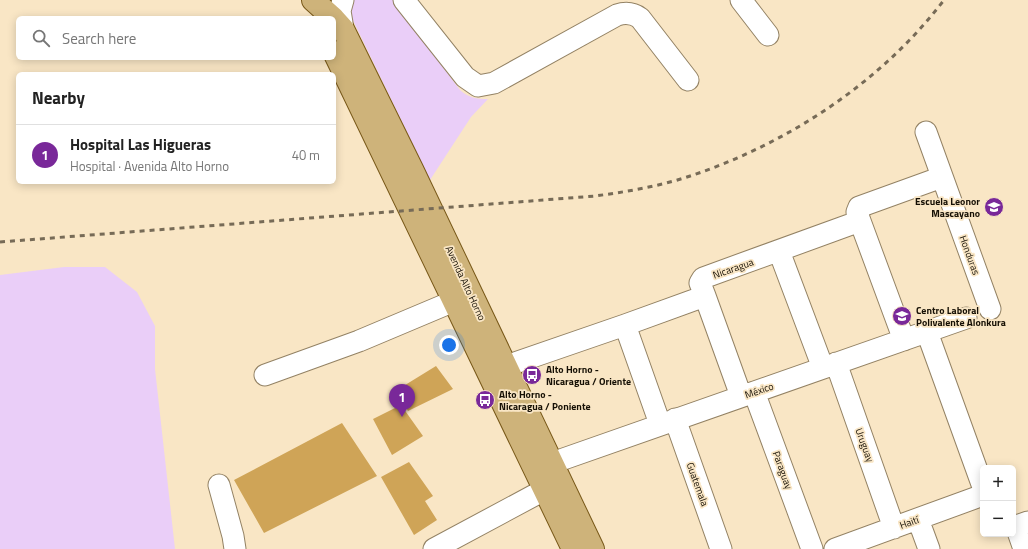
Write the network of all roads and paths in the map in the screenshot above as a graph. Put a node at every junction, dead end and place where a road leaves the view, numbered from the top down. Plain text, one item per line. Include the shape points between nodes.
1 (309, 0) edge
2 (313, 0) edge
3 (343, 0) edge
4 (404, 0) edge
5 (741, 0) edge
6 (317, 16) edge
7 (330, 16) edge
8 (337, 22) edge
9 (768, 35) dead end
10 (336, 56) edge
11 (688, 80) dead end
12 (926, 132) dead end
13 (942, 177) junction
14 (860, 221) junction
15 (779, 252) junction
16 (705, 296) junction
17 (454, 301) junction
18 (990, 309) dead end
19 (966, 318) dead end
20 (625, 325) junction
21 (927, 332) junction
22 (904, 340) junction
23 (506, 366) junction
24 (829, 366) junction
25 (265, 375) dead end
26 (748, 394) junction
27 (668, 422) junction
28 (552, 463) junction
29 (980, 479) edge
30 (219, 485) dead end
31 (544, 490) junction
32 (980, 496) edge
33 (918, 519) junction
34 (1022, 524) edge
35 (894, 528) junction
36 (235, 549) edge
37 (434, 549) edge
38 (573, 549) edge
39 (594, 549) edge
40 (721, 549) edge
41 (812, 549) edge
42 (836, 549) edge
43 (929, 549) edge
44 (1024, 549) edge

1 - 6 main road
2 - 7 main road, Avenida Alto Horno
3 - 8 street
4 - 11 street via 465,77 478,86 494,83 617,15 626,13 640,18
5 - 9 street
8 - 23 main road, Avenida Alto Horno via 412,169
10 - 17 main road, Avenida Alto Horno
12 - 13 street, Honduras
13 - 14 street via 859,207 857,212
13 - 18 street, Honduras
14 - 15 street, Nicaragua
14 - 22 street
15 - 16 street, Nicaragua via 703,278 700,283
15 - 24 street, Uruguay
16 - 20 street
16 - 26 street, Paraguay
17 - 25 street via 359,342
17 - 31 main road, Avenida Alto Horno
19 - 21 street, México
20 - 23 street
20 - 27 street, Guatemala
21 - 22 street, México
21 - 29 street
22 - 24 street, México
23 - 28 main road, Avenida Alto Horno
24 - 26 street, México
24 - 35 street, Uruguay
26 - 27 street, México
26 - 41 street, Paraguay
27 - 28 street, México
27 - 40 street, Guatemala
28 - 39 main road, Avenida Alto Horno
30 - 36 street
31 - 37 street
31 - 38 main road, Avenida Alto Horno
32 - 33 street, Haití
33 - 35 street, Haití
33 - 43 street
34 - 44 street
35 - 42 street, Haití

